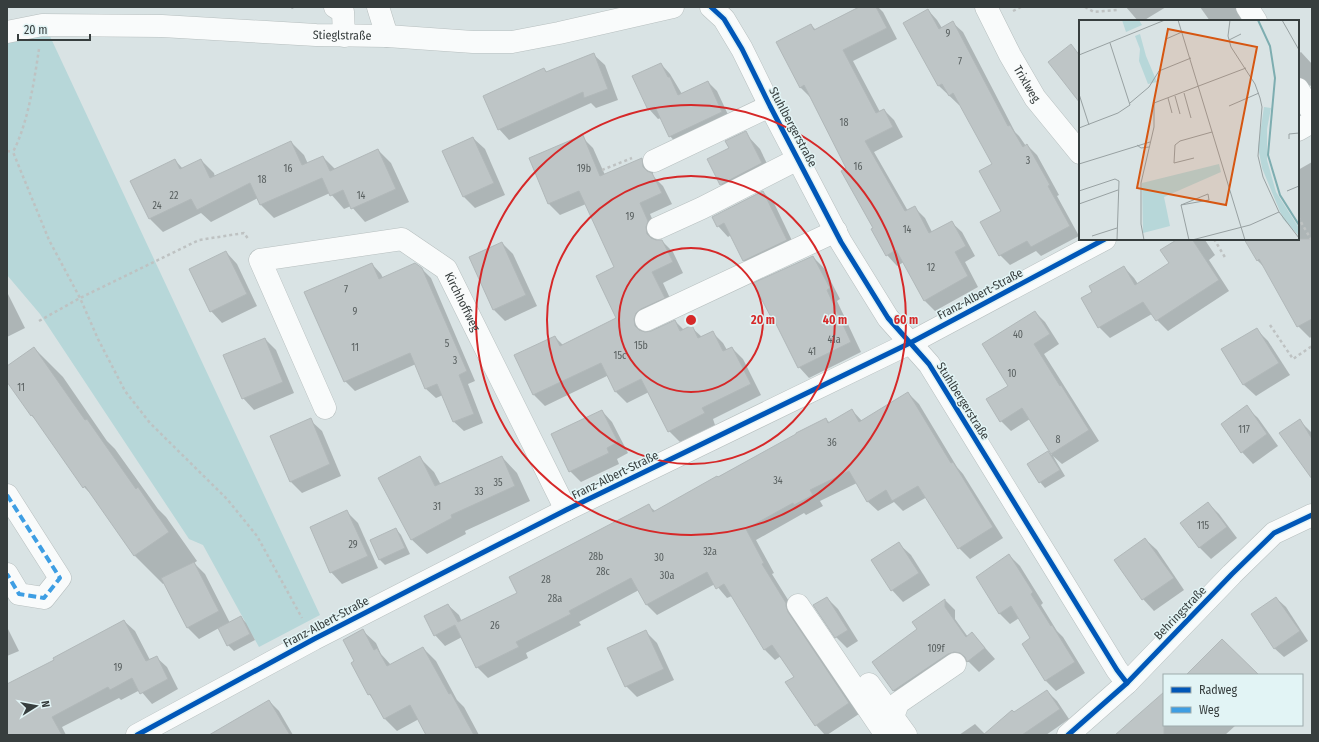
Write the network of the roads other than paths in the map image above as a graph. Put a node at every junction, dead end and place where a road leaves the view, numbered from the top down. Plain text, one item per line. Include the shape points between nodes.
1 (336, 7) edge
2 (378, 7) edge
3 (673, 7) edge
4 (711, 7) edge
5 (986, 7) edge
6 (1247, 7) edge
7 (1255, 20) edge
8 (7, 32) edge
9 (344, 36) junction
10 (387, 36) junction
11 (1299, 92) edge
12 (770, 106) junction
13 (1312, 112) edge
14 (1312, 122) edge
15 (1299, 129) edge
16 (1079, 152) edge
17 (798, 159) junction
18 (654, 161) dead end
19 (658, 228) dead end
20 (838, 236) junction
21 (1103, 240) edge
22 (646, 320) dead end
23 (673, 321) dead end
24 (910, 342) junction
25 (325, 408) dead end
26 (7, 495) edge
27 (566, 510) junction
28 (1312, 516) edge
29 (7, 574) edge
30 (798, 606) dead end
31 (838, 643) dead end
32 (955, 664) dead end
33 (1127, 682) junction
34 (890, 726) edge
35 (138, 735) edge
36 (906, 735) edge
37 (1068, 735) edge

1 - 9 street via 343,12
2 - 10 street
3 - 10 street, Stieglstraße via 512,42
4 - 12 street, Stuhlbergerstraße via 724,18
5 - 16 street, Trixlweg via 1035,98
6 - 7 street
8 - 9 street, Stieglstraße via 42,25 162,26
9 - 10 street, Stieglstraße
11 - 13 street
12 - 17 street, Stuhlbergerstraße
12 - 18 street
14 - 15 street
17 - 19 street
17 - 20 street, Stuhlbergerstraße
20 - 22 street
20 - 23 street
20 - 24 street, Stuhlbergerstraße via 888,318
21 - 24 street, Franz-Albert-Straße
24 - 27 street, Franz-Albert-Straße
24 - 33 street, Stuhlbergerstraße via 929,364 1116,670
25 - 27 street, Kirchhoffweg via 260,260 402,238 446,269
26 - 29 street via 60,578 44,598 19,594
27 - 35 street, Franz-Albert-Straße via 314,639
28 - 33 street, Behringstraße via 1274,533
30 - 34 street
31 - 34 street
32 - 34 street via 898,703
33 - 37 street, Behringstraße
34 - 36 street

